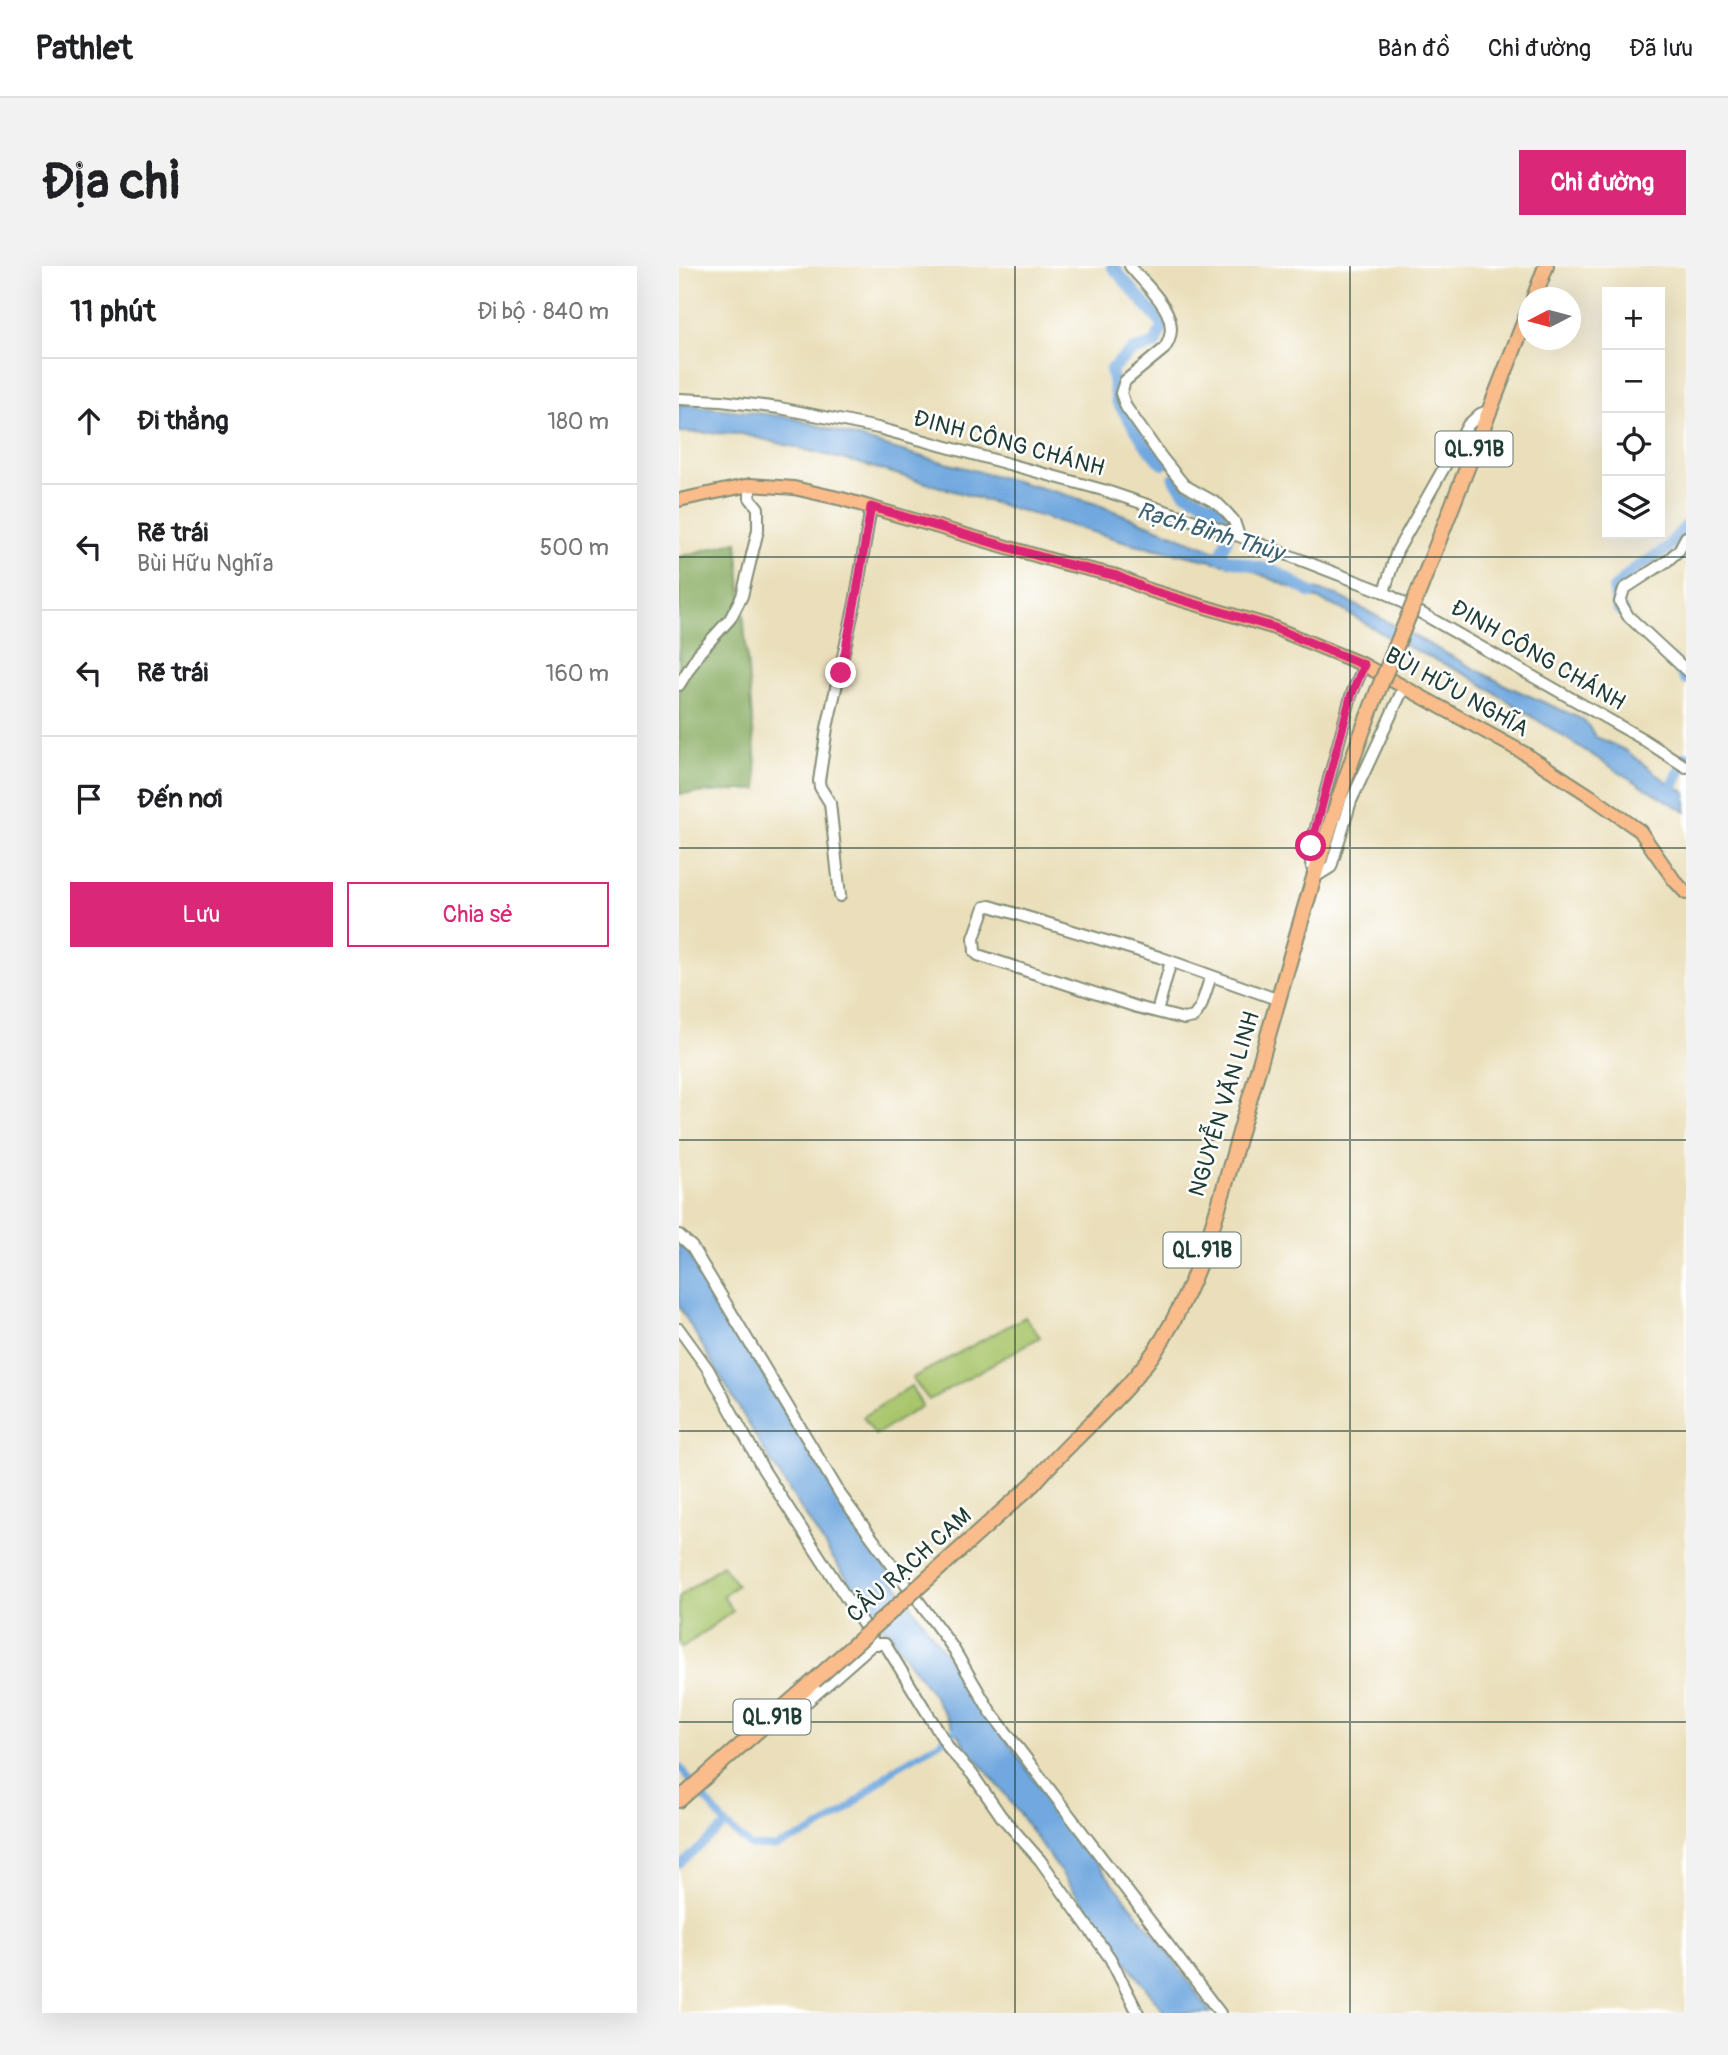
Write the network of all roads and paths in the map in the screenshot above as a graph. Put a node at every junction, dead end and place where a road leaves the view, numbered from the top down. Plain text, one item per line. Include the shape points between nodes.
1 (1130, 266) edge
2 (1546, 266) edge
3 (1538, 287) edge
4 (1518, 335) edge
5 (679, 399) edge
6 (1488, 411) junction
7 (750, 485) junction
8 (679, 500) edge
9 (871, 507) junction
10 (1232, 533) junction
11 (1686, 537) edge
12 (1384, 592) junction
13 (1364, 665) junction
14 (1686, 670) edge
15 (679, 685) edge
16 (1404, 687) junction
17 (1686, 767) edge
18 (1315, 877) junction
19 (1686, 893) edge
20 (839, 896) dead end
21 (1171, 961) junction
22 (1211, 976) junction
23 (1279, 1000) junction
24 (1157, 1012) junction
25 (679, 1235) edge
26 (679, 1329) edge
27 (1034, 1483) joint
28 (873, 1644) junction
29 (782, 1708) junction
30 (679, 1800) edge
31 (1138, 2013) edge
32 (1220, 2013) edge

1 - 10 street via 1165,306 1170,332 1164,349 1125,381 1122,400 1179,480 1231,517
2 - 3 highway
4 - 6 highway, QL.91B
5 - 10 street, ĐINH CÔNG CHÁNH via 780,408 878,428 1103,490
6 - 12 street via 1468,425 1397,551
6 - 18 highway, NGUYỄN VĂN LINH / QL.91B, bridge via 1377,693
7 - 8 main road, BÙI HỮU NGHĨA
7 - 9 main road, BÙI HỮU NGHĨA via 794,488
7 - 15 street via 750,498 759,512 758,530 742,596
9 - 13 main road, BÙI HỮU NGHĨA via 1117,576 1272,627
9 - 20 street via 819,777 830,803
10 - 12 street, ĐINH CÔNG CHÁNH
11 - 14 street via 1667,561 1625,589 1620,601 1628,616
12 - 17 street, ĐINH CÔNG CHÁNH
13 - 16 main road, BÙI HỮU NGHĨA
13 - 18 street via 1351,696 1311,846
16 - 18 street via 1351,801 1331,867
16 - 19 main road, BÙI HỮU NGHĨA via 1524,753 1640,831
18 - 23 highway, NGUYỄN VĂN LINH / QL.91B
21 - 22 street
21 - 24 street
21 - 24 street via 990,906 985,907 974,938 978,955
22 - 23 street
22 - 24 street via 1194,1017
23 - 27 highway, NGUYỄN VĂN LINH / QL.91B via 1216,1211 1192,1280 1164,1337 1126,1389
25 - 32 street via 692,1247 842,1497 953,1648 990,1711
26 - 28 street via 708,1369 757,1459
27 - 29 highway, CẦU RẠCH CAM / QL.91B, bridge
28 - 29 street via 809,1701
28 - 31 street via 883,1643 888,1648 950,1751 1040,1860 1110,1958
29 - 30 highway, QL.91B

